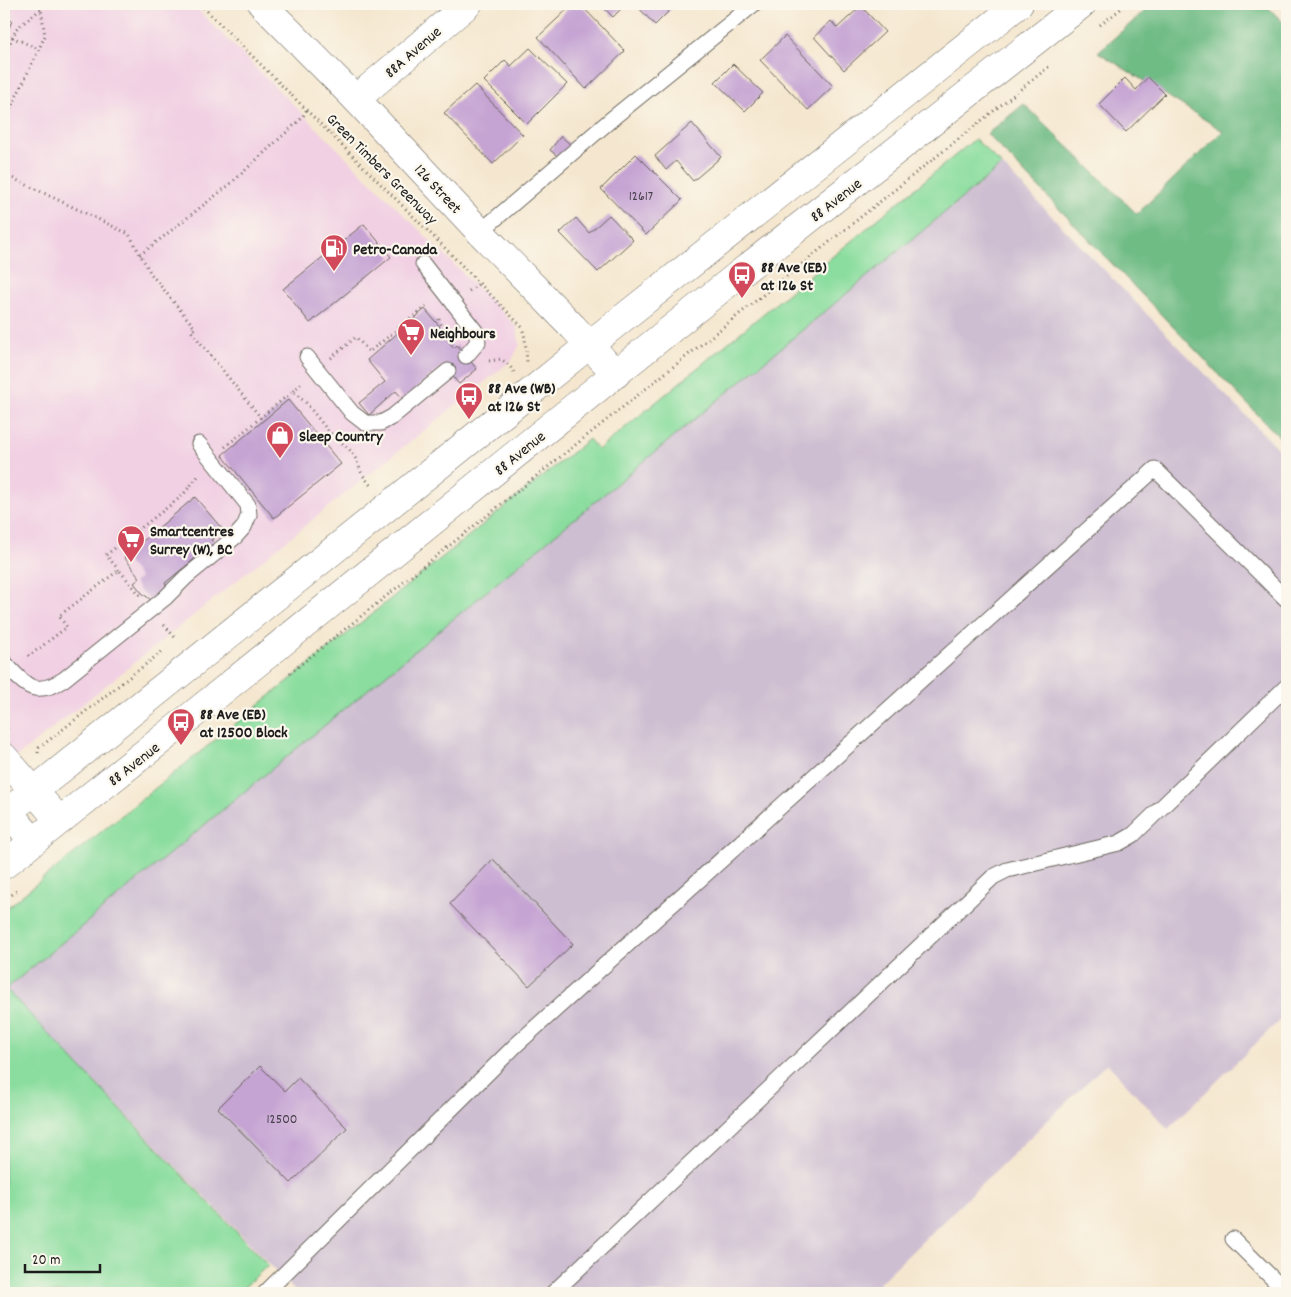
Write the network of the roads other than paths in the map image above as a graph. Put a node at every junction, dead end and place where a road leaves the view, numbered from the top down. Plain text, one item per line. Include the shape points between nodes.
1 (262, 4) edge
2 (468, 4) edge
3 (754, 4) edge
4 (1019, 4) edge
5 (1082, 4) edge
6 (356, 99) junction
7 (480, 232) junction
8 (423, 264) dead end
9 (590, 344) junction
10 (466, 356) dead end
11 (307, 357) dead end
12 (448, 371) dead end
13 (616, 374) junction
14 (199, 444) dead end
15 (1287, 600) edge
16 (4, 662) edge
17 (1287, 686) edge
18 (4, 757) edge
19 (34, 790) junction
20 (5, 811) edge
21 (59, 820) junction
22 (33, 841) junction
23 (4, 865) edge
24 (1232, 1239) dead end
25 (265, 1293) edge
26 (553, 1293) edge
27 (1287, 1293) edge

1 - 6 main road, 126 Street
2 - 6 main road, 88A Avenue
3 - 7 lane via 614,117
4 - 9 main road
5 - 13 main road, 88 Avenue
6 - 7 main road, 126 Street
7 - 9 main road, 126 Street
8 - 10 lane via 476,332 478,342
9 - 13 main road, 126 Street
9 - 19 main road
11 - 12 lane via 358,419 372,424 392,417
13 - 21 main road, 88 Avenue
14 - 16 lane via 248,505 250,515 244,527 152,609 53,686 31,688
15 - 25 lane via 1155,469 516,1045
17 - 26 lane via 1133,835 1120,843 1007,870 992,877
18 - 19 main road
19 - 20 main road
19 - 21 main road
20 - 22 main road
21 - 22 main road, 88 Avenue
22 - 23 main road, 88 Avenue
24 - 27 lane

